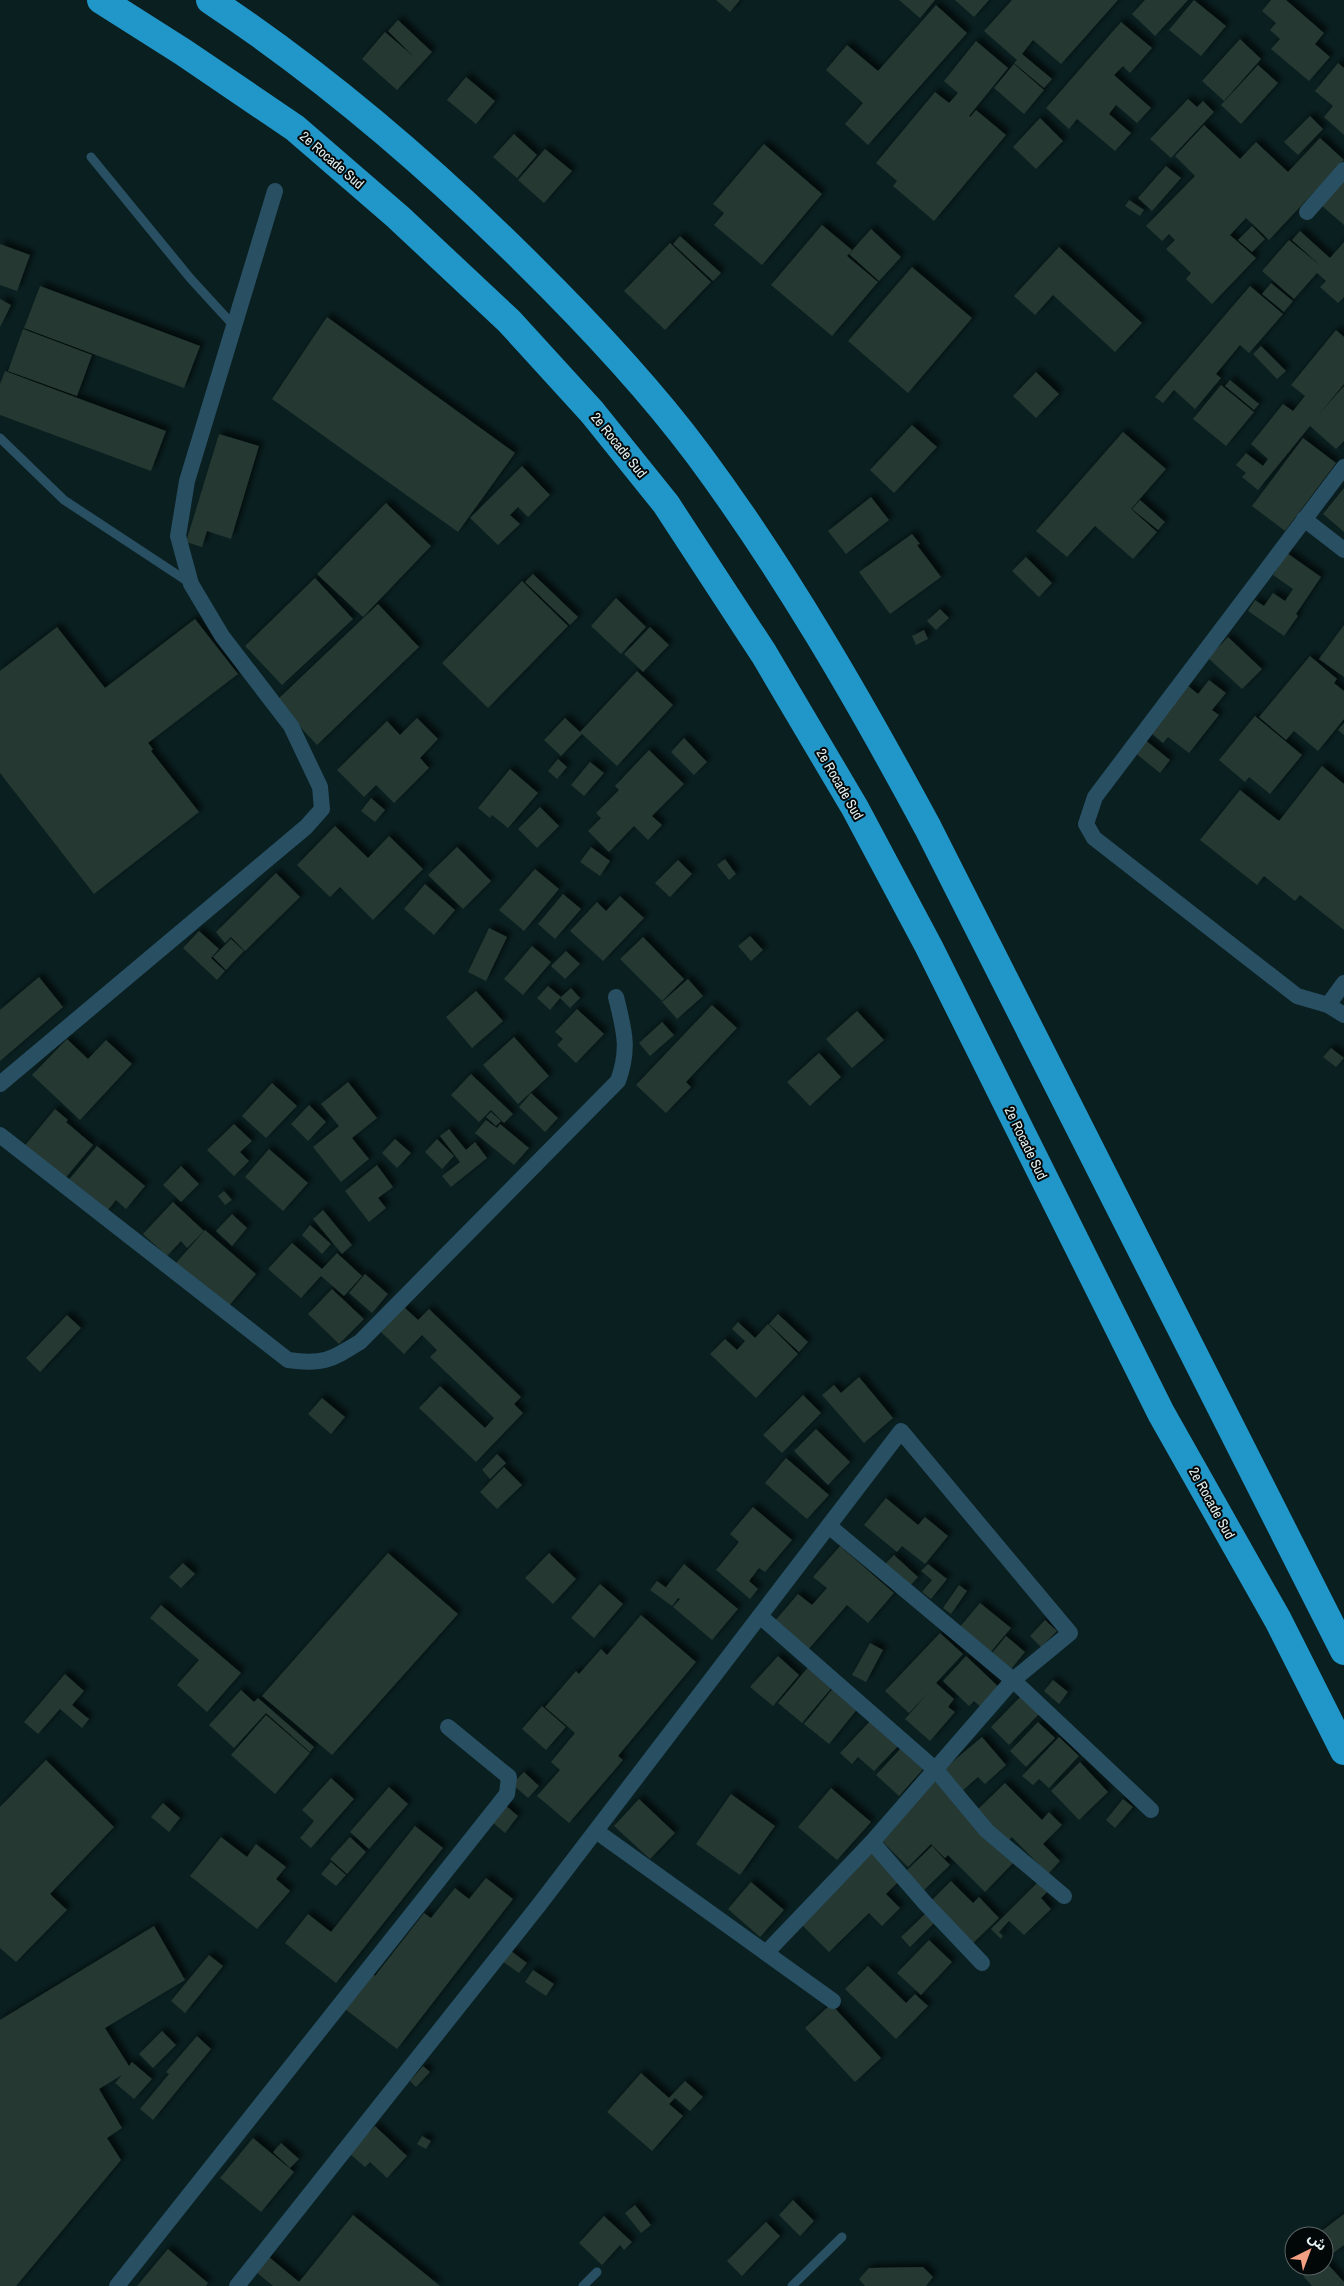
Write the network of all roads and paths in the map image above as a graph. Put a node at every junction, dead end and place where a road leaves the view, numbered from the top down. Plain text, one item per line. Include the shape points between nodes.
1 (101, 0) edge
2 (210, 0) edge
3 (91, 157) dead end
4 (1344, 170) edge
5 (275, 191) dead end
6 (1307, 212) dead end
7 (234, 326) junction
8 (0, 438) edge
9 (1344, 467) edge
10 (1304, 519) junction
11 (1344, 550) edge
12 (191, 584) junction
13 (1344, 983) edge
14 (616, 997) dead end
15 (1328, 1005) junction
16 (1344, 1015) edge
17 (0, 1084) edge
18 (0, 1136) edge
19 (829, 1526) junction
20 (1320, 1603) junction
21 (760, 1616) junction
22 (1344, 1643) edge
23 (1344, 1651) edge
24 (1013, 1680) junction
25 (448, 1727) dead end
26 (1344, 1751) edge
27 (936, 1770) junction
28 (1150, 1810) dead end
29 (596, 1831) junction
30 (872, 1842) junction
31 (1064, 1896) dead end
32 (766, 1953) junction
33 (982, 1963) dead end
34 (833, 2001) dead end
35 (842, 2237) dead end
36 (597, 2272) dead end
37 (117, 2286) edge
38 (238, 2286) edge
39 (583, 2286) edge
40 (792, 2286) edge

1 - 26 highway, 2e Rocade Sud via 295,128 398,217 509,321 592,412 666,504 764,654 855,808 929,947 1161,1412 1278,1620
2 - 20 highway via 349,102 501,237 627,368 726,493 862,710 928,828
3 - 7 lane via 190,278
4 - 6 street
5 - 7 street
7 - 12 street via 187,481 178,536
8 - 12 lane via 64,500
9 - 10 street
10 - 11 street
10 - 15 street via 1095,797 1086,824 1094,838 1298,996
12 - 17 street via 222,636 290,726 320,787 322,809 306,827
13 - 15 street
14 - 18 street via 625,1035 625,1061 618,1081 360,1342 338,1356 315,1364 288,1360
15 - 16 street
19 - 21 street
19 - 24 street
19 - 24 street via 901,1431 1070,1632
20 - 22 highway
20 - 23 highway
21 - 27 street
21 - 29 street
24 - 27 street
24 - 28 street
25 - 37 street via 509,1777 506,1794
27 - 30 street
27 - 31 street via 987,1830
29 - 32 street
29 - 38 street
30 - 32 street
30 - 33 street via 924,1903
32 - 34 street
35 - 40 lane
36 - 39 lane

